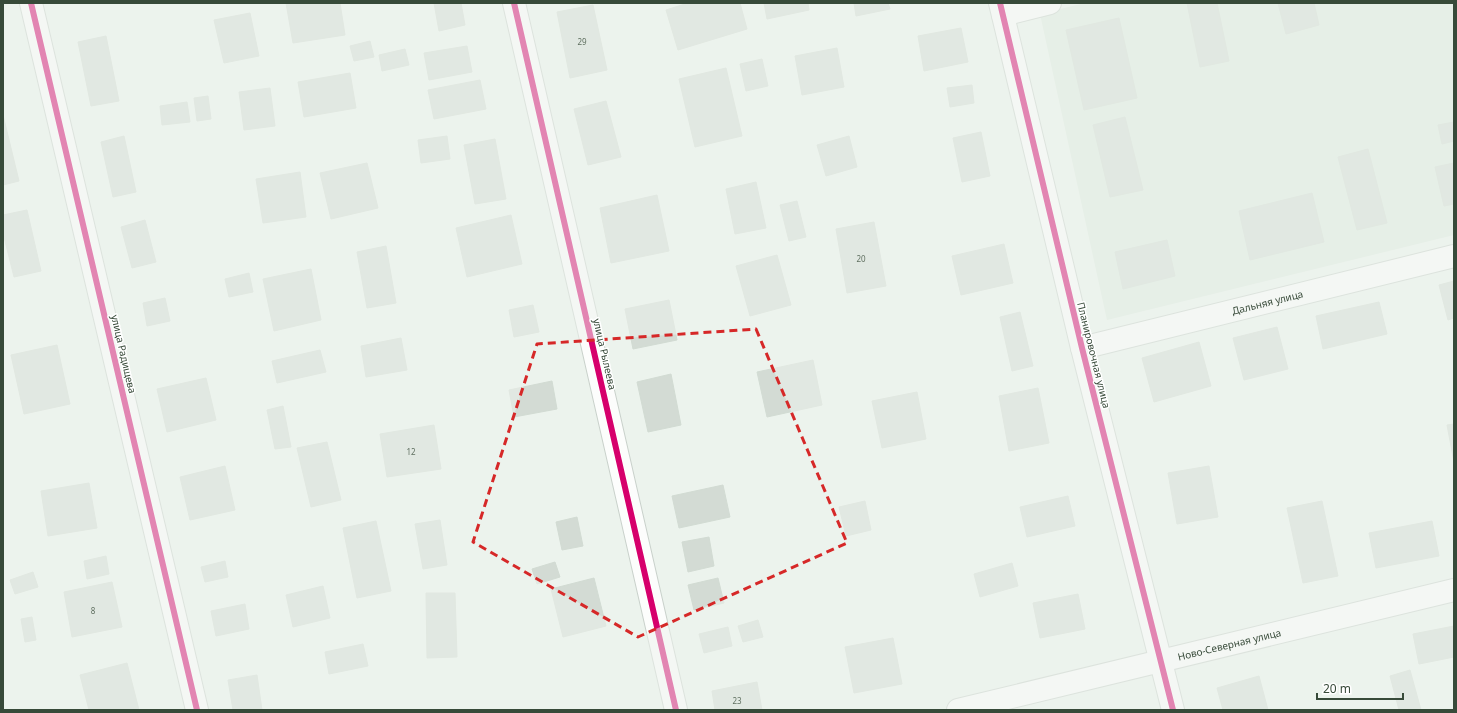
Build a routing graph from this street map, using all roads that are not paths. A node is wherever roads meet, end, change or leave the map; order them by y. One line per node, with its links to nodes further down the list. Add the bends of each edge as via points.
1 (31, 3): 9 (street, улица Радищева)
2 (514, 3): 10 (street, улица Рылеева)
3 (1050, 3): 4 (street)
4 (1002, 9): 6 (street, Планировочная улица)
5 (1454, 256): 6 (street, Дальняя улица)
6 (1082, 348): 8 (street, Планировочная улица)
7 (1454, 590): 8 (street, Ново-Северная улица)
8 (1162, 662): 11 (street, Ново-Северная улица); 12 (street, Планировочная улица)
9 (197, 710)
10 (676, 710)
11 (958, 710)
12 (1172, 710)

